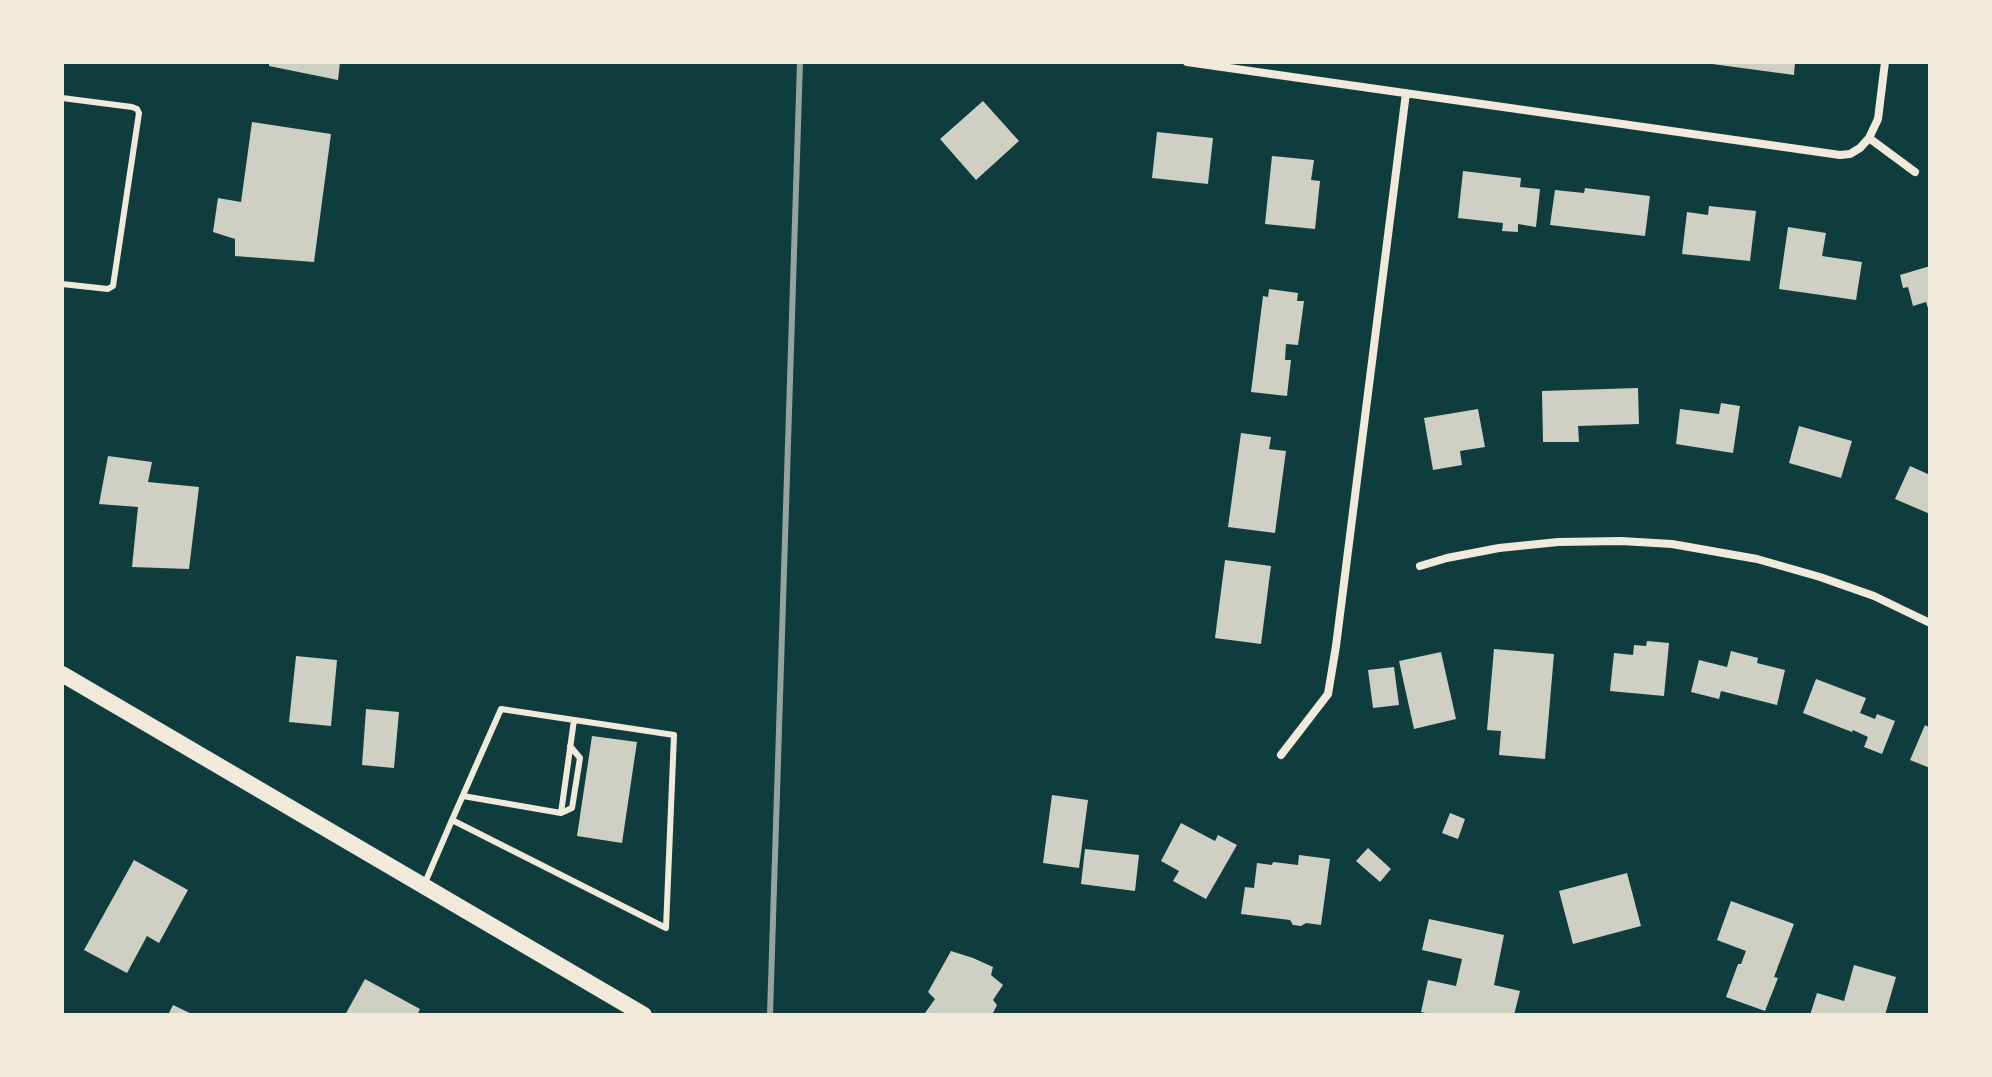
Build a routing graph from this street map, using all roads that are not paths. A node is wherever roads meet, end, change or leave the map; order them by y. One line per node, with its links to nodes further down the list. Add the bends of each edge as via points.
1 (1187, 62): 3 (street)
2 (1885, 62): 5 (street, via 1878,119)
3 (1406, 93): 5 (street, via 1840,155 1850,154); 13 (street, via 1328,694)
4 (62, 98): 7 (lane, via 132,107 139,113 113,286)
5 (1869, 138): 6 (street)
6 (1915, 172)
7 (62, 284)
8 (1420, 566): 9 (street, via 1499,548 1558,542 1672,544 1820,577)
9 (1930, 623)
10 (62, 674): 17 (main road)
11 (574, 720): 12 (lane); 14 (lane, via 501,709); 16 (lane, via 674,735 666,928)
12 (570, 746): 15 (lane); 15 (lane, via 580,758 572,808)
13 (1281, 755)
14 (463, 796): 15 (lane); 16 (lane)
15 (561, 813)
16 (452, 820): 17 (lane)
17 (423, 886): 18 (main road)
18 (644, 1015)

